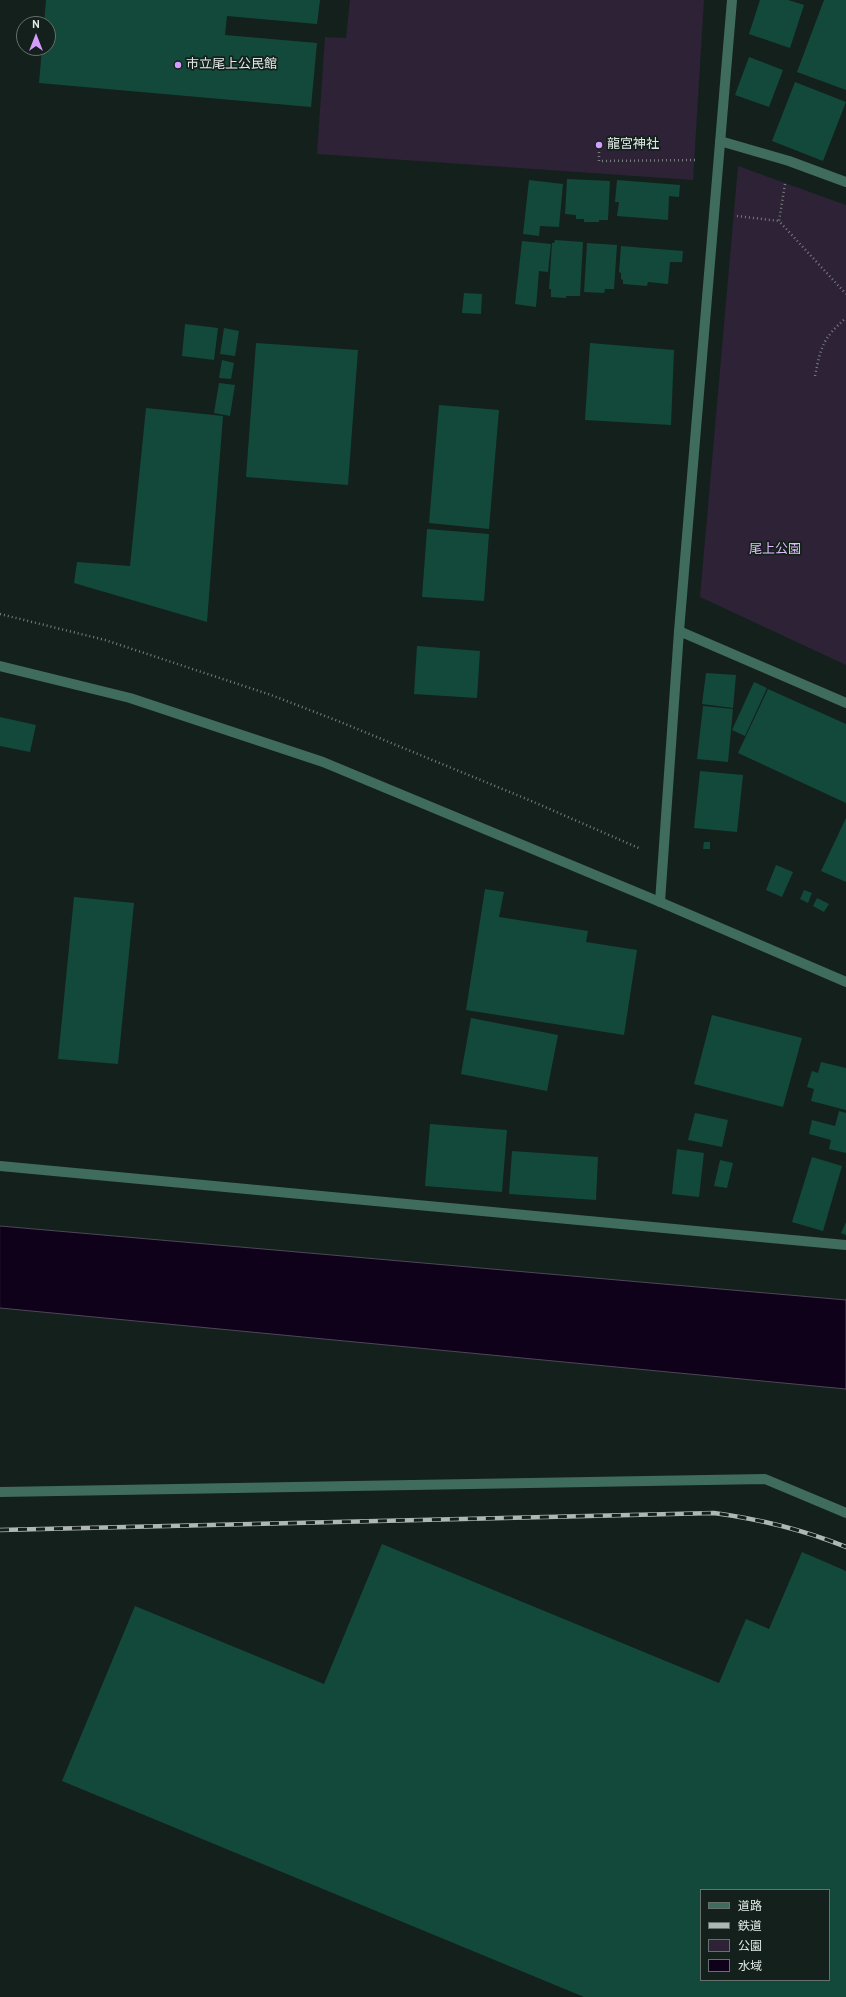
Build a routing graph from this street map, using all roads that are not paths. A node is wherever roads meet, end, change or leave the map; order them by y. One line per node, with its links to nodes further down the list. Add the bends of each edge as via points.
1 (732, 0): 2 (street)
2 (720, 141): 3 (street, via 789,161); 4 (street)
3 (846, 182)
4 (679, 631): 6 (street); 7 (street)
5 (0, 666): 7 (street, via 130,698 323,762)
6 (846, 703)
7 (660, 902): 8 (street)
8 (846, 982)
9 (0, 1166): 10 (street)
10 (846, 1245)
11 (0, 1492): 12 (street, via 765,1479)
12 (846, 1513)

